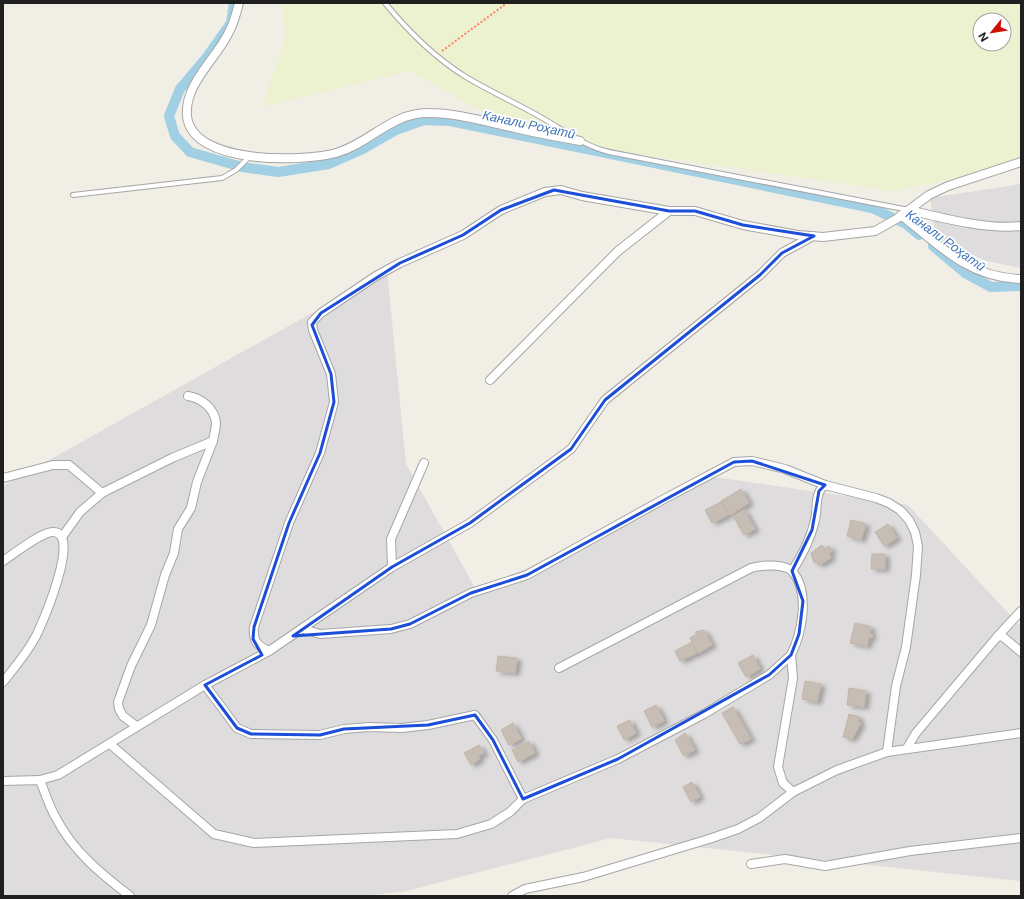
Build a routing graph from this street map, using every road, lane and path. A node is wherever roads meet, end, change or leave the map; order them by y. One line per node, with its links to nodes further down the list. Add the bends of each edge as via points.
1 (239, 3): 6 (street, via 228,35 193,88 188,100 187,117 197,134 209,144)
2 (385, 3): 4 (lane)
3 (507, 3): 4 (path)
4 (437, 56): 5 (lane, via 465,76 544,118)
5 (580, 141): 6 (street, via 485,121 428,113 400,118 350,147 331,154 302,158); 9 (lane, via 609,152)
6 (249, 156): 8 (lane, via 236,170 222,178)
7 (1021, 162): 9 (street, via 948,186 929,195)
8 (73, 195)
9 (910, 210): 11 (street); 12 (street, via 955,220)
10 (669, 211): 13 (street, via 695,211 743,225); 15 (street, via 618,251); 29 (street, via 561,190 545,192 501,210 464,236 400,263 315,318 312,326 331,374 334,402 320,453 288,523 254,627 257,646)
11 (897, 218): 13 (street, via 875,231); 14 (street, via 969,267 990,275)
12 (1021, 226)
13 (814, 236): 24 (street, via 782,253 760,275 605,400 571,449 470,522)
14 (1021, 279)
15 (490, 380)
16 (188, 396): 17 (street, via 196,397 209,407 216,422)
17 (213, 441): 21 (street); 35 (street, via 197,482 191,508 178,529 174,553 151,625 131,666 118,702 123,716)
18 (424, 463): 24 (street, via 391,539)
19 (3, 478): 21 (street, via 53,465 69,465)
20 (825, 485): 25 (street, via 819,491 812,530); 27 (street, via 785,469 752,461 734,462 527,574 471,593 410,624 391,629 320,634); 39 (street, via 889,503 909,520 915,532 918,546 916,575)
21 (102, 493): 22 (street, via 80,512)
22 (62, 536): 23 (street, via 58,533 46,534); 33 (street, via 64,554 56,584 37,634)
23 (3, 561)
24 (392, 567): 27 (street)
25 (792, 571): 31 (street, via 803,601 799,634); 32 (street, via 785,567 763,565 751,568)
26 (1021, 610): 28 (street)
27 (303, 629): 29 (street)
28 (997, 637): 30 (street, via 1002,636); 38 (street, via 916,732)
29 (269, 651): 34 (street)
30 (1021, 652)
31 (791, 655): 42 (street, via 793,678 778,767 783,783); 43 (street, via 770,675 697,717 618,759)
32 (559, 668)
33 (3, 682)
34 (205, 685): 35 (street); 43 (street, via 237,728 251,734 320,735 344,729 402,728 475,714 493,740)
35 (136, 726): 37 (street)
36 (1021, 733): 38 (street)
37 (110, 744): 40 (street, via 58,775); 43 (street, via 214,834 254,843 457,834 491,824 510,812)
38 (907, 748): 39 (street)
39 (887, 752): 42 (street, via 837,770)
40 (40, 780): 41 (street); 46 (street, via 56,818 75,846 99,872)
41 (3, 781)
42 (793, 792): 47 (street, via 759,818 709,840 583,877 525,889)
43 (523, 799)
44 (1021, 838): 45 (street, via 910,850 825,866 785,860)
45 (751, 864)
46 (130, 896)
47 (512, 896)

